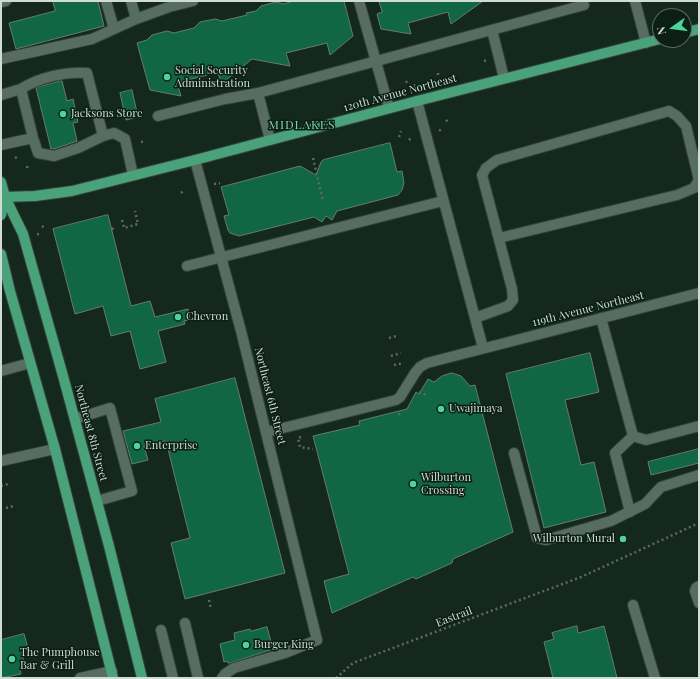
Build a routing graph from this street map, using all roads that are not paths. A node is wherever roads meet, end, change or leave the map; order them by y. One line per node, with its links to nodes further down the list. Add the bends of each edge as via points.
1 (6, 1): 7 (street)
2 (106, 1): 10 (street)
3 (131, 1): 9 (street)
4 (193, 1): 9 (street)
5 (359, 1): 15 (street)
6 (635, 1): 13 (street)
7 (1, 2)
8 (584, 5): 11 (street)
9 (132, 21): 10 (street)
10 (114, 29): 14 (street, via 92,39)
11 (492, 30): 15 (street); 16 (street)
12 (652, 41): 13 (main road, 120th Avenue Northeast)
13 (646, 43): 16 (main road, 120th Avenue Northeast)
14 (1, 59)
15 (375, 60): 18 (street); 21 (street)
16 (504, 78): 20 (main road, 120th Avenue Northeast)
17 (21, 89): 19 (street); 23 (street, via 32,82 74,72 87,73); 24 (street)
18 (258, 92): 22 (street); 25 (street)
19 (1, 95)
20 (417, 101): 21 (main road, 120th Avenue Northeast); 31 (street)
21 (389, 108): 25 (main road, 120th Avenue Northeast)
22 (158, 116)
23 (103, 136): 24 (street, via 54,156 38,153); 28 (street, via 114,133 125,139)
24 (33, 138): 26 (street)
25 (270, 140): 27 (main road, 120th Avenue Northeast)
26 (1, 145)
27 (195, 160): 28 (main road, 120th Avenue Northeast); 35 (street, Northeast 6th Street)
28 (133, 175): 30 (main road, 120th Avenue Northeast, via 72,191)
29 (1, 182): 30 (main road, Northeast 8th Street)
30 (2, 197): 32 (main road, Northeast 8th Street); 43 (main road, Northeast 8th Street, via 23,234)
31 (443, 200): 35 (street); 38 (street)
32 (1, 215)
33 (499, 238): 33 (street, via 482,175 486,168 497,160 668,111 686,126 699,180 694,188 677,195); 38 (street, via 513,300 508,306)
34 (1, 254): 41 (main road)
35 (221, 258): 36 (street); 45 (street, Northeast 6th Street)
36 (187, 266)
37 (699, 293): 39 (street, 119th Avenue Northeast)
38 (475, 318): 40 (street)
39 (601, 318): 40 (street, 119th Avenue Northeast); 46 (street)
40 (483, 348): 45 (street, 119th Avenue Northeast, via 420,367 396,400)
41 (30, 363): 42 (street); 47 (main road)
42 (1, 371)
43 (75, 419): 51 (main road, Northeast 8th Street); 51 (street, via 110,408 132,491)
44 (699, 426): 46 (street, via 646,440)
45 (267, 432): 63 (street, Northeast 6th Street, via 317,640 285,653 234,668)
46 (633, 436): 52 (street, via 615,453)
47 (55, 449): 49 (street); 58 (main road)
48 (514, 453): 52 (street, via 537,538 546,540 611,521)
49 (1, 461)
50 (699, 475): 52 (street, via 661,488 645,504)
51 (97, 501): 60 (main road, Northeast 8th Street)
52 (630, 512)
53 (699, 586): 54 (street, via 695,591)
54 (699, 603)
55 (633, 606): 64 (street)
56 (185, 623): 62 (street)
57 (161, 630): 61 (street)
58 (112, 674): 59 (street)
59 (80, 678)
60 (142, 678)
61 (173, 678)
62 (198, 678)
63 (222, 678)
64 (655, 678)

